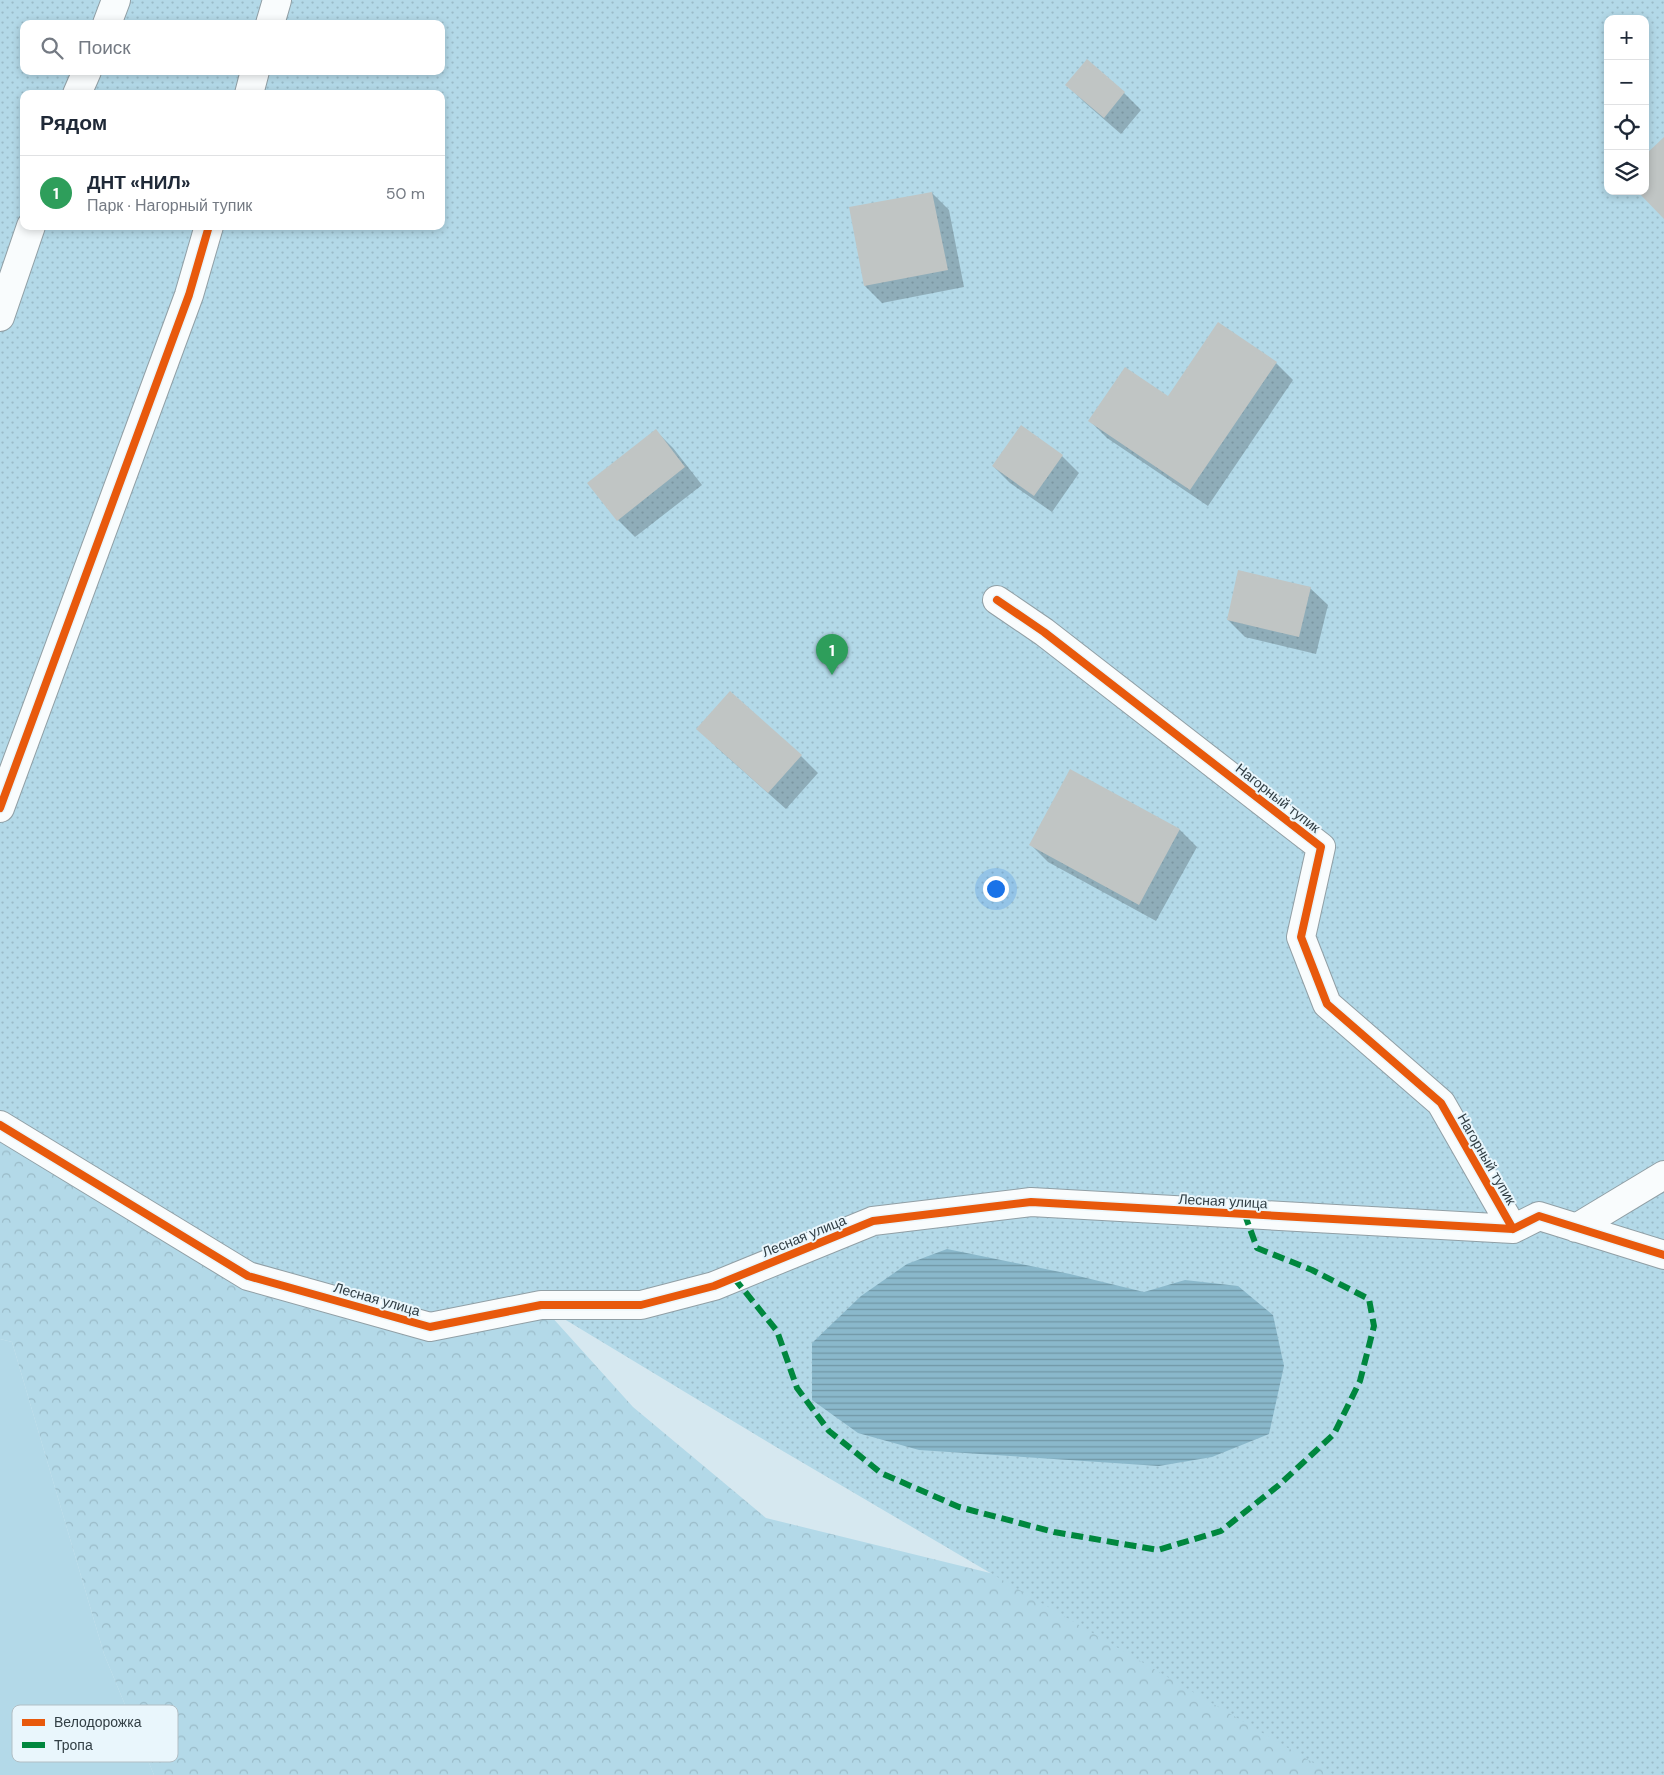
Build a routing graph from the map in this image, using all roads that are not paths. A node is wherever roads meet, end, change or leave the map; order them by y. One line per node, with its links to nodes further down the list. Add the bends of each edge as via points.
1 (116, 0): 3 (street)
2 (277, 0): 4 (street)
3 (108, 20)
4 (271, 20)
5 (85, 75): 7 (street)
6 (254, 75): 8 (street)
7 (80, 90)
8 (250, 90)
9 (29, 230): 11 (street)
10 (208, 230): 13 (street, via 185,304)
11 (0, 316)
12 (997, 600): 17 (street, Нагорный тупик, via 1044,632 1321,847 1300,937 1327,1004 1441,1103)
13 (0, 808)
14 (0, 1125): 17 (street, Лесная улица, via 248,1276 430,1328 541,1305 641,1305 714,1286 873,1222 1031,1202)
15 (1664, 1175): 16 (street)
16 (1576, 1228): 17 (street, via 1538,1216); 18 (street)
17 (1513, 1230)
18 (1664, 1255)

